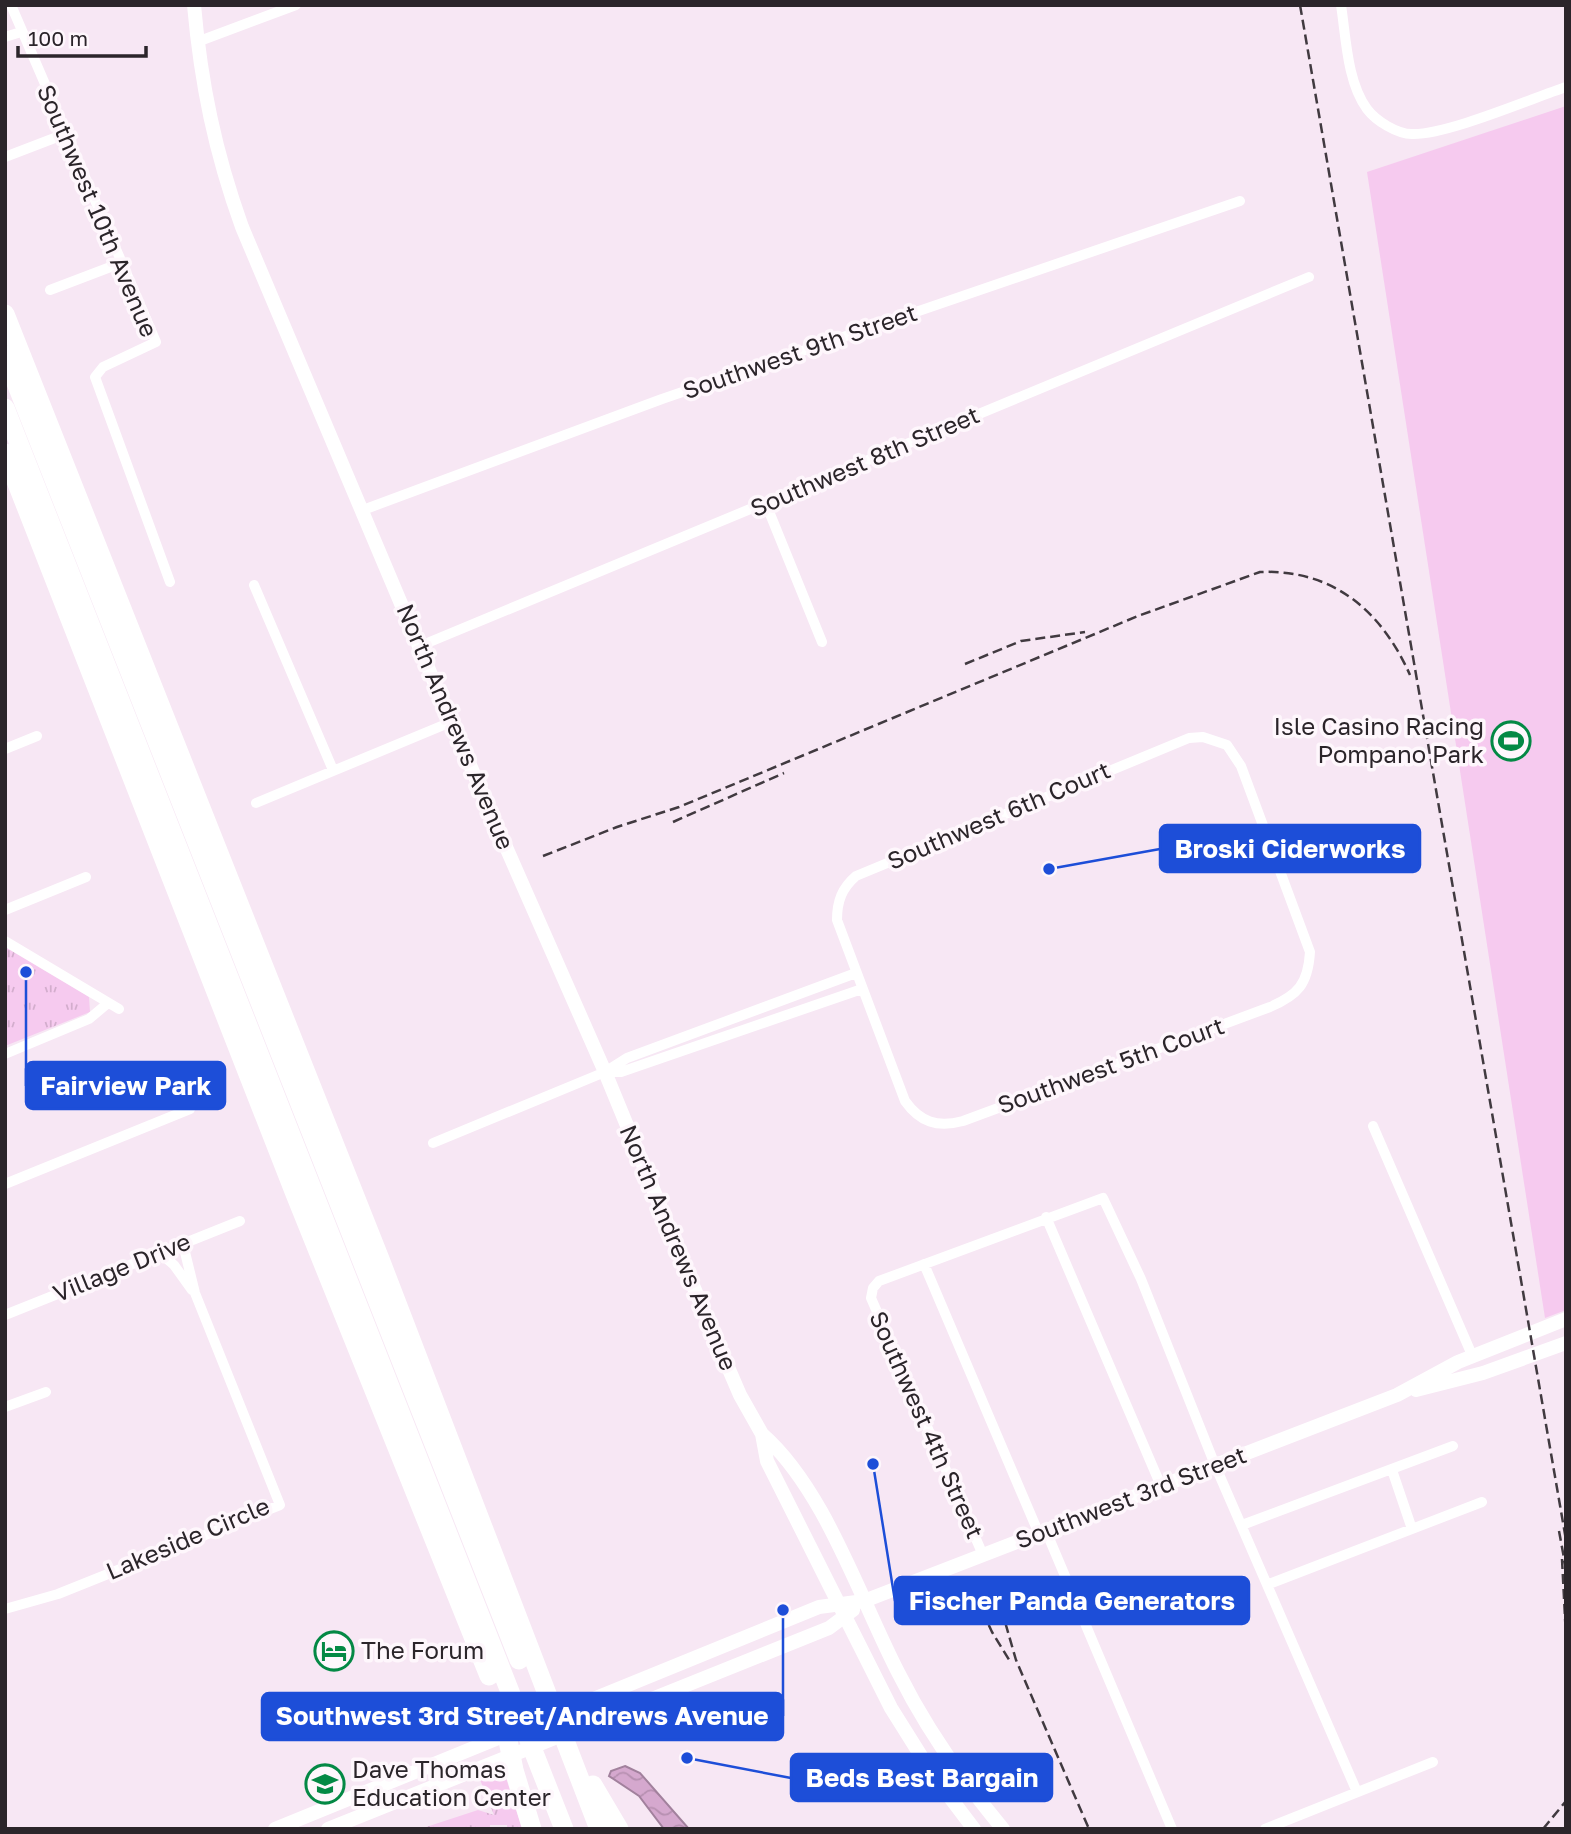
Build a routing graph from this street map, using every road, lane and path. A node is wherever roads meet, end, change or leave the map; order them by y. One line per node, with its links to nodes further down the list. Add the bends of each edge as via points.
1 (11, 5): 5 (street, Southwest 10th Avenue)
2 (194, 5): 7 (main road, North Andrews Avenue)
3 (296, 5): 7 (street)
4 (1341, 5): 8 (street, via 1354,80 1367,108 1388,127 1412,134 1442,129)
5 (21, 32): 6 (street); 9 (street, Southwest 10th Avenue)
6 (5, 37)
7 (197, 42): 20 (main road, North Andrews Avenue, via 204,98 222,171)
8 (1566, 87)
9 (65, 134): 10 (street); 12 (street, Southwest 10th Avenue)
10 (5, 157)
11 (1240, 201): 20 (street, Southwest 9th Street, via 662,399)
12 (121, 263): 14 (street); 21 (street, Southwest 10th Avenue, via 156,342 103,367 95,377 96,384)
13 (1309, 276): 19 (street, Southwest 8th Street)
14 (50, 290)
15 (5, 314): 38 (highway)
16 (5, 355): 44 (highway)
17 (5, 408): 32 (highway)
18 (5, 453): 29 (highway)
19 (766, 504): 23 (street); 24 (street, Southwest 8th Street)
20 (363, 510): 24 (main road, North Andrews Avenue)
21 (170, 582)
22 (254, 585): 28 (street)
23 (822, 642)
24 (421, 646): 25 (main road, North Andrews Avenue)
25 (451, 722): 28 (street); 40 (main road, North Andrews Avenue)
26 (37, 736): 27 (street)
27 (5, 749)
28 (333, 770): 30 (street)
29 (132, 780): 32 (highway); 74 (highway)
30 (256, 803)
31 (86, 877): 33 (street)
32 (191, 881): 81 (highway)
33 (5, 910)
34 (5, 941): 39 (street, via 114,1006)
35 (1309, 971): 36 (street, Southwest 6th Court, via 1310,952 1241,766 1227,745 1203,737 1189,738 856,876 841,894 837,920); 37 (street, Southwest 5th Court, via 1305,984 1292,997 950,1125 926,1121 905,1101)
36 (856, 973): 37 (street); 40 (street, via 627,1058)
37 (862, 989): 40 (street, via 621,1072)
38 (293, 1040): 44 (highway); 73 (highway)
39 (5, 1054)
40 (606, 1072): 43 (street); 59 (main road, North Andrews Avenue, via 717,1342)
41 (190, 1109): 45 (street)
42 (1373, 1126): 55 (street)
43 (433, 1143)
44 (325, 1170): 82 (highway)
45 (5, 1184)
46 (1046, 1217): 50 (street, Southwest 4th Street); 61 (street, Southwest 4th Street, via 1103,1198 1108,1204); 63 (street)
47 (240, 1221): 48 (street, Village Drive)
48 (183, 1244): 49 (street, Village Drive); 51 (street, Lakeside Circle)
49 (160, 1253): 51 (street, Lakeside Circle); 52 (street, Village Drive)
50 (924, 1264): 67 (street); 68 (street, Southwest 4th Street, via 879,1282 871,1298)
51 (195, 1293): 71 (street, Lakeside Circle, via 280,1505 32,1604)
52 (5, 1315)
53 (1566, 1319): 55 (main road)
54 (1566, 1343): 57 (main road, via 1475,1376)
55 (1472, 1355): 57 (main road)
56 (46, 1392): 58 (street)
57 (1397, 1395): 61 (main road, Southwest 3rd Street)
58 (5, 1407)
59 (762, 1434): 70 (main road, North Andrews Avenue, via 782,1452 807,1491); 72 (main road, North Andrews Avenue, via 767,1461)
60 (1453, 1446): 62 (street)
61 (1215, 1465): 63 (main road, Southwest 3rd Street); 65 (street)
62 (1392, 1469): 65 (street); 66 (street)
63 (1161, 1486): 67 (main road, Southwest 3rd Street)
64 (1482, 1502): 66 (street)
65 (1242, 1525): 69 (street)
66 (1412, 1529): 69 (street)
67 (1042, 1532): 68 (main road, Southwest 3rd Street); 87 (street)
68 (983, 1555): 70 (main road, Southwest 3rd Street)
69 (1269, 1584): 76 (street)
70 (864, 1601): 72 (main road, Southwest 3rd Street); 86 (main road, North Andrews Avenue, via 931,1730)
71 (5, 1609)
72 (843, 1610): 77 (main road, Southwest 3rd Street, via 818,1607); 78 (main road, Southwest 3rd Street, via 829,1628); 85 (main road, North Andrews Avenue, via 907,1735)
73 (540, 1681): 83 (highway); 84 (highway)
74 (501, 1706): 79 (highway); 80 (highway)
75 (1433, 1762): 76 (street)
76 (1357, 1792): 88 (street)
77 (275, 1829)
78 (328, 1829)
79 (532, 1829)
80 (550, 1829)
81 (564, 1829)
82 (585, 1829)
83 (599, 1829)
84 (619, 1829)
85 (974, 1829)
86 (1003, 1829)
87 (1172, 1829)
88 (1265, 1829)

